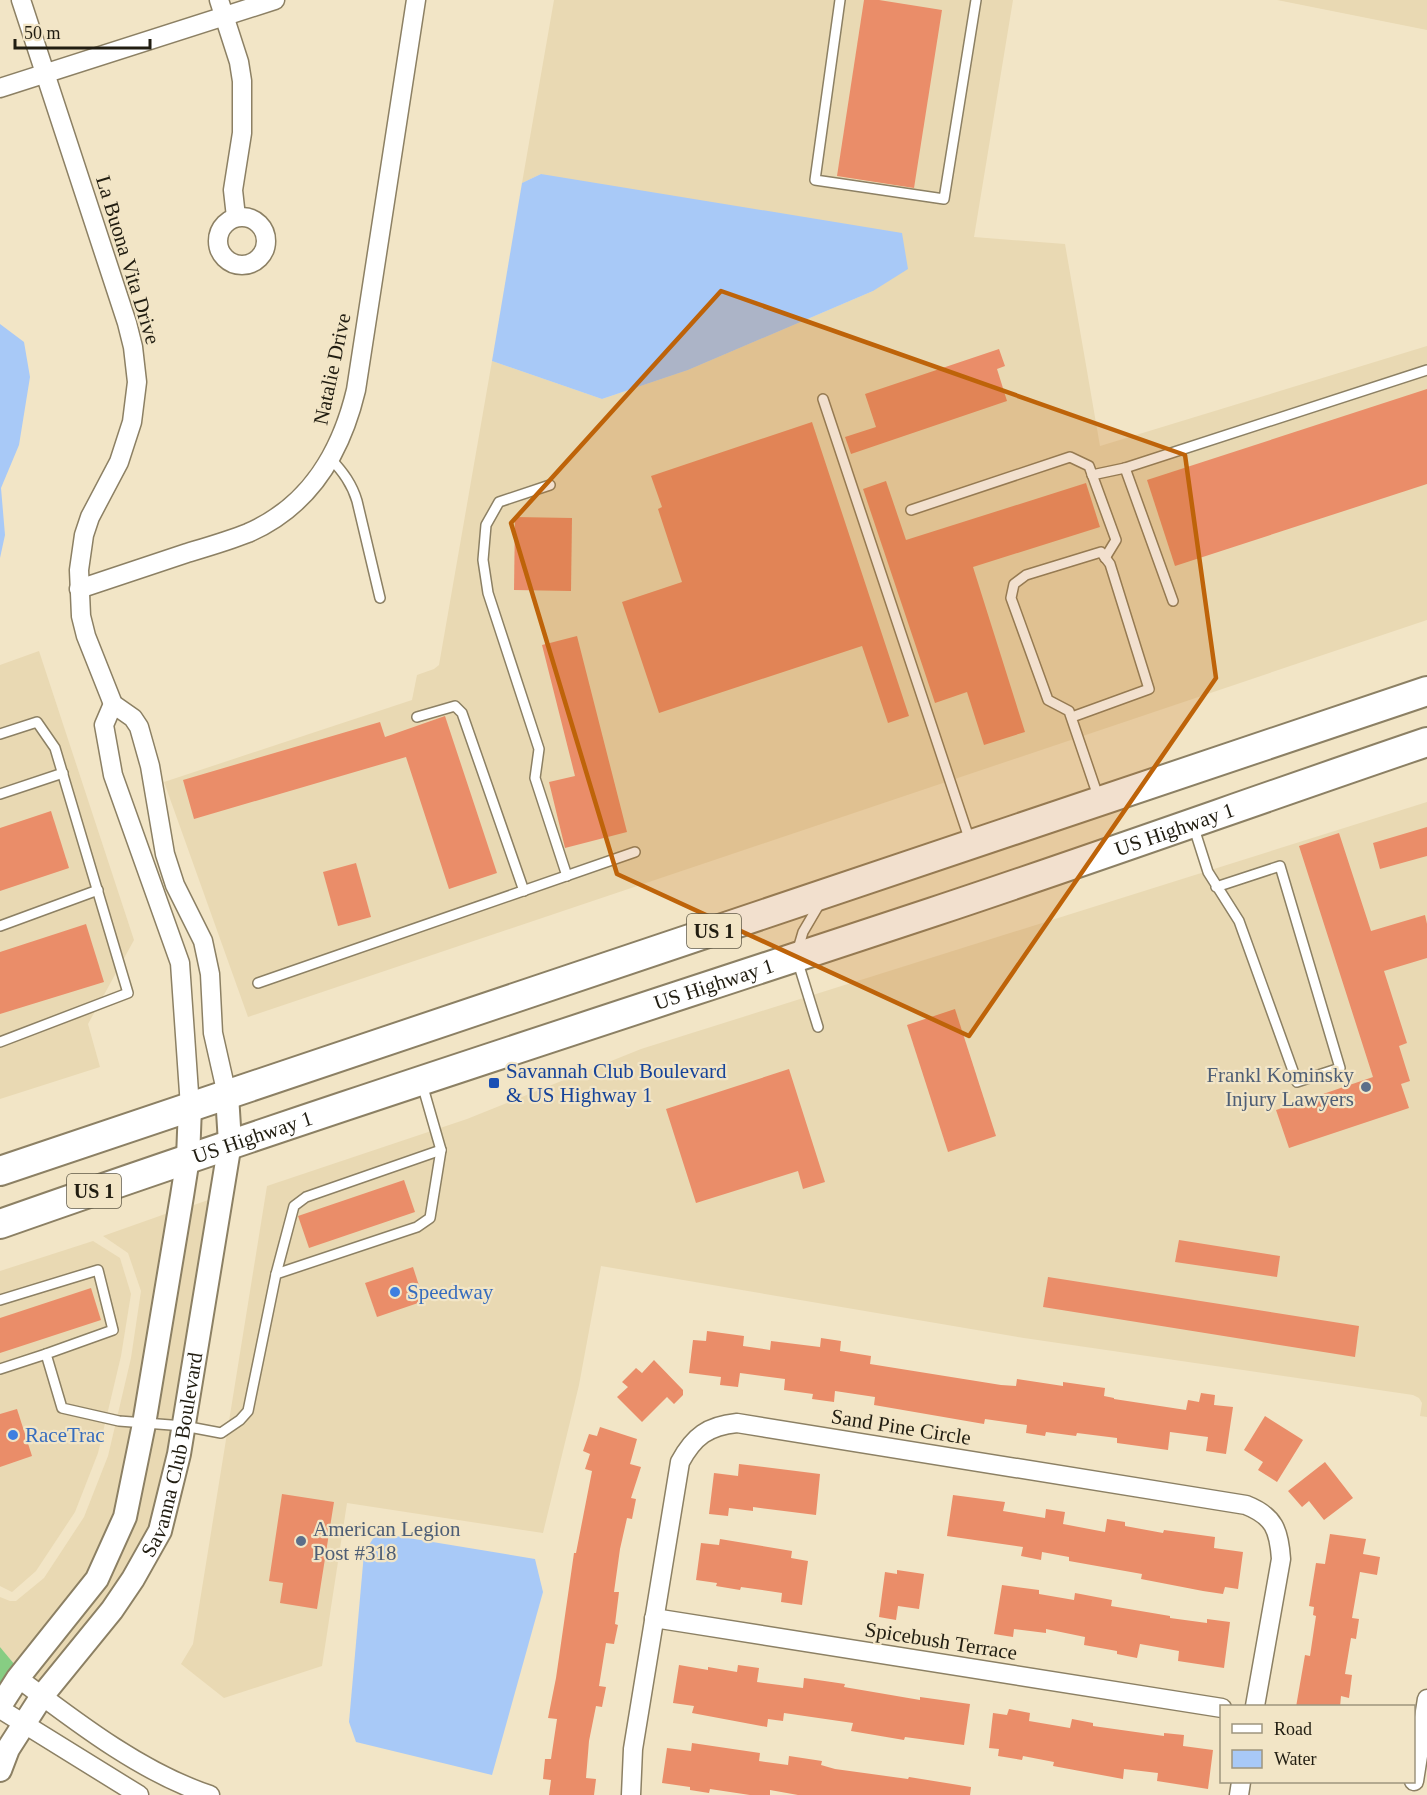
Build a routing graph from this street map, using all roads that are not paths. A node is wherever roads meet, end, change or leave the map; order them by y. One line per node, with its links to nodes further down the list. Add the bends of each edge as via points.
1 (21, 0): 7 (street, La Buona Vita Drive)
2 (275, 0): 6 (street)
3 (416, 0): 12 (street, Natalie Drive, via 356,390 345,430)
4 (840, 0): 5 (lane, via 815,180 944,199)
5 (976, 0)
6 (222, 8): 7 (street); 9 (street, via 239,62 243,100 233,190)
7 (45, 73): 8 (street); 18 (street, La Buona Vita Drive, via 127,323 136,382 127,442 84,535)
8 (0, 88)
9 (236, 217)
10 (1427, 370): 13 (lane)
11 (823, 399): 31 (lane)
12 (331, 459): 18 (street, Natalie Drive, via 309,488 266,524 230,540); 19 (lane, via 353,489)
13 (1125, 468): 14 (lane); 20 (lane)
14 (1092, 475): 16 (lane, via 1089,466 1070,457); 17 (lane, via 1116,540)
15 (550, 485): 35 (lane, via 499,502 486,525 483,560 488,593 539,749 535,778)
16 (911, 510)
17 (1106, 558): 24 (lane, via 1149,689); 24 (lane, via 1101,552 1026,575 1014,584 1011,598 1048,700 1070,711)
18 (79, 589): 22 (street, La Buona Vita Drive, via 86,636)
19 (380, 598)
20 (1173, 601)
21 (1427, 691): 29 (main road, US 1)
22 (113, 704): 33 (street, La Buona Vita Drive, via 139,727); 34 (street, via 104,725 113,775)
23 (417, 717): 38 (lane, via 455,705 462,713)
24 (1072, 717): 29 (lane)
25 (0, 734): 27 (lane, via 37,722 55,748)
26 (1427, 742): 30 (main road, US Highway 1 / US 1)
27 (63, 773): 28 (lane); 37 (lane)
28 (0, 794)
29 (1100, 801): 31 (main road, US 1)
30 (1192, 823): 36 (lane); 41 (main road, US Highway 1 / US 1)
31 (971, 844): 39 (main road, US 1)
32 (635, 852): 35 (lane)
33 (168, 863): 34 (street); 46 (street, La Buona Vita Drive, via 203,941 210,974 213,1033)
34 (146, 870): 47 (street, via 180,963)
35 (567, 876): 38 (lane)
36 (1216, 887): 36 (lane, via 1239,921 1297,1082 1340,1068 1280,866)
37 (98, 890): 40 (lane); 44 (lane, via 128,993)
38 (524, 891): 42 (lane)
39 (826, 893): 41 (lane, via 811,915); 46 (main road, US 1)
40 (0, 926)
41 (796, 956): 43 (lane); 45 (main road, US Highway 1 / US 1)
42 (258, 983)
43 (818, 1027)
44 (0, 1042)
45 (421, 1082): 48 (main road, US Highway 1 / US 1); 49 (lane)
46 (227, 1095): 47 (main road, US 1); 48 (street, Savanna Club Boulevard)
47 (190, 1107): 50 (street, Savanna Club Boulevard); 51 (main road, US 1)
48 (230, 1143): 50 (main road, US Highway 1 / US 1); 58 (street, Savanna Club Boulevard)
49 (441, 1150): 53 (lane, via 306,1197 294,1206); 53 (lane, via 430,1218 417,1227)
50 (188, 1158): 52 (main road, US Highway 1 / US 1); 57 (street, Savanna Club Boulevard)
51 (0, 1171)
52 (0, 1224)
53 (276, 1275): 58 (lane, via 248,1411 221,1433)
54 (0, 1300): 55 (lane, via 98,1270 113,1330)
55 (46, 1354): 56 (lane); 57 (lane, via 62,1408)
56 (0, 1369)
57 (144, 1424): 58 (lane); 60 (street, Savanna Club Boulevard, via 125,1517 97,1579)
58 (184, 1426): 61 (street, Savanna Club Boulevard, via 160,1531 112,1610)
59 (654, 1618): 63 (street, Sand Pine Circle, via 681,1462 702,1433 737,1423 1246,1505 1263,1512 1275,1526 1281,1560); 65 (street, Spicebush Terrace); 71 (street, Sand Pine Circle, via 633,1749)
60 (18, 1678): 61 (street); 64 (street, Savanna Club Boulevard)
61 (42, 1696): 66 (street, Savanna Club Boulevard); 70 (street, via 145,1767)
62 (1427, 1699): 68 (street)
63 (1255, 1705)
64 (0, 1707): 66 (street)
65 (1220, 1708)
66 (24, 1724): 67 (street, Savanna Club Boulevard); 69 (street)
67 (0, 1770)
68 (1417, 1778): 72 (street)
69 (138, 1795)
70 (210, 1795)
71 (631, 1795)
72 (1411, 1795)

